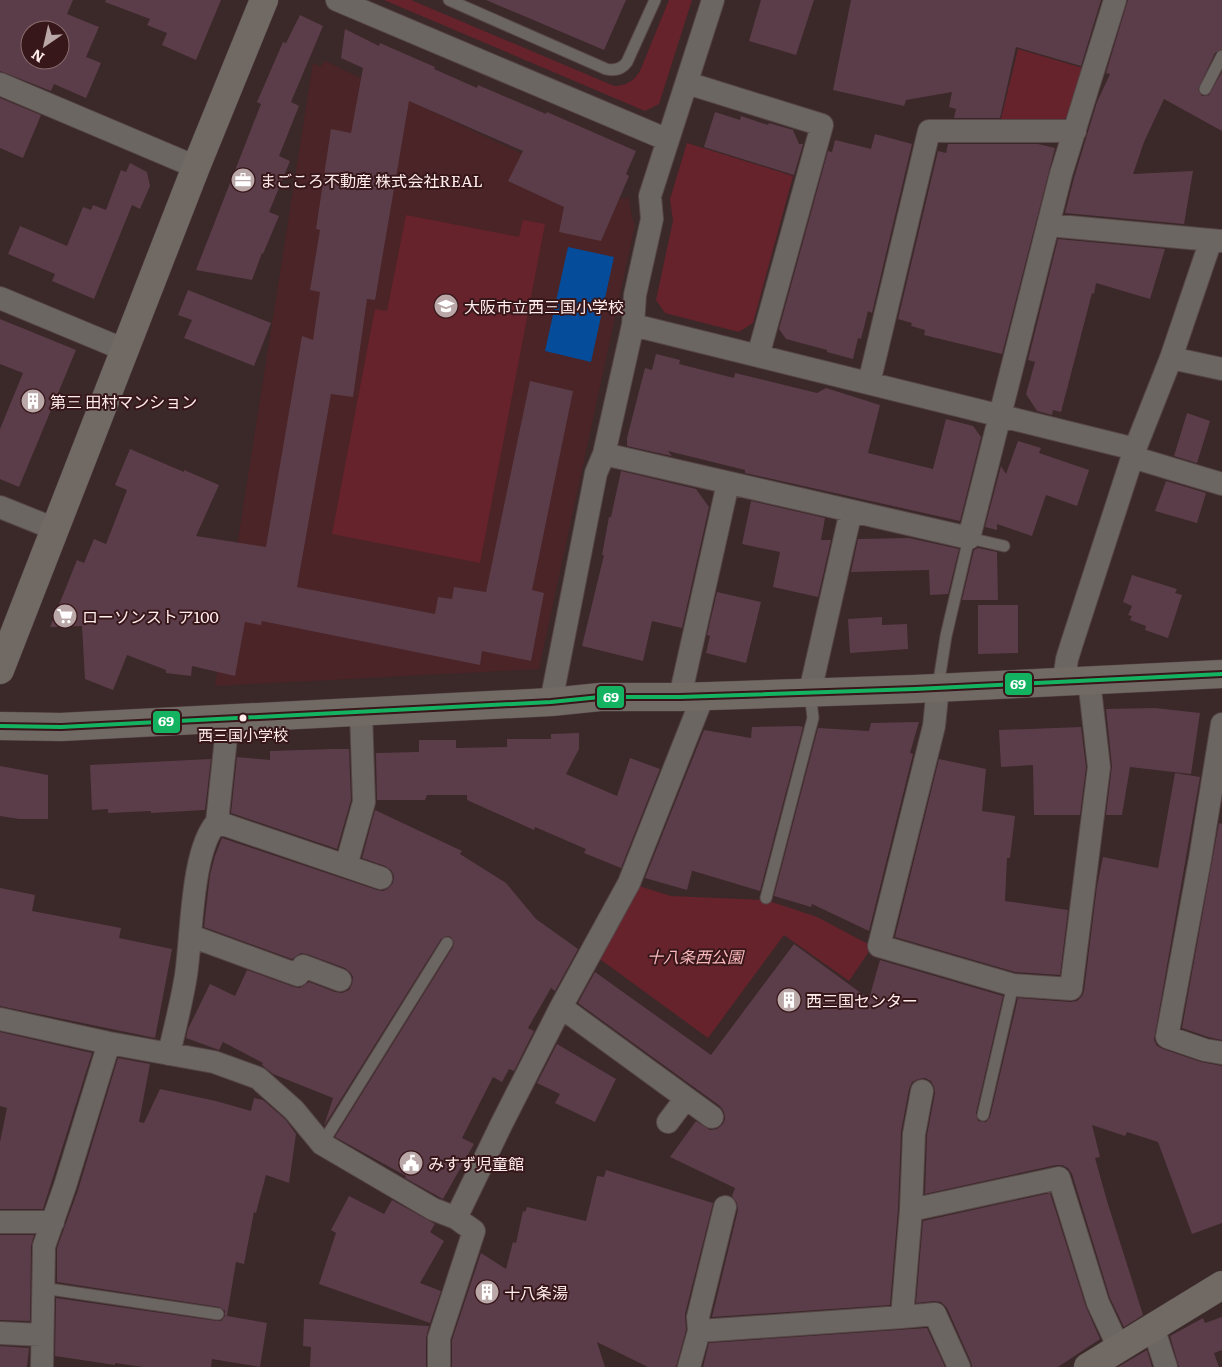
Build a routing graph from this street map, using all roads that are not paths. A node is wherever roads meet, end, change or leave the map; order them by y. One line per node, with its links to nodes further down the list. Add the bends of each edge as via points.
1 (264, 0): 13 (street)
2 (337, 0): 12 (street)
3 (449, 0): 4 (lane, via 614,70 627,62)
4 (655, 0)
5 (713, 0): 8 (street)
6 (1115, 0): 11 (street)
7 (1222, 56): 10 (lane)
8 (686, 83): 12 (street); 19 (street, via 822,125)
9 (0, 84): 13 (street)
10 (1204, 89)
11 (1075, 131): 14 (street); 22 (street, via 929,131)
12 (668, 140): 17 (street, via 650,196 652,219 635,295)
13 (196, 167): 18 (street)
14 (1048, 225): 15 (street); 23 (street)
15 (1216, 240): 20 (street)
16 (0, 298): 18 (street)
17 (633, 325): 19 (street); 25 (street)
18 (125, 350): 30 (street)
19 (758, 356): 22 (street)
20 (1171, 358): 21 (street); 24 (street)
21 (1222, 369)
22 (869, 383): 23 (street)
23 (1000, 416): 24 (street); 31 (street)
24 (1134, 453): 27 (street); 35 (street, via 1067,658)
25 (604, 454): 26 (street); 39 (street, via 596,473)
26 (728, 483): 29 (street); 38 (street)
27 (1222, 484)
28 (0, 507): 30 (street)
29 (851, 511): 31 (street); 37 (street)
30 (55, 530): 33 (street)
31 (969, 538): 32 (lane); 36 (lane, via 946,636)
32 (1004, 546)
33 (0, 670)
34 (1222, 674): 35 (street)
35 (1077, 680): 36 (street); 51 (street, via 1099,766 1071,989)
36 (938, 687): 37 (street); 51 (street, via 934,726 879,946)
37 (810, 692): 38 (street); 47 (lane, via 813,718)
38 (692, 696): 39 (street, via 600,697); 52 (street, via 629,883)
39 (552, 702): 40 (street)
40 (361, 712): 41 (street); 45 (street, via 364,802)
41 (228, 719): 43 (street, via 61,727); 44 (street)
42 (1222, 724): 55 (street, via 1167,1037)
43 (0, 726)
44 (217, 822): 45 (street); 48 (street, via 197,869)
45 (346, 866): 46 (street)
46 (381, 878)
47 (766, 898)
48 (191, 936): 50 (street, via 298,975 303,966); 56 (street)
49 (446, 943): 62 (lane)
50 (340, 980)
51 (1013, 984): 59 (lane)
52 (561, 1007): 58 (street); 65 (street)
53 (0, 1019): 54 (street)
54 (109, 1043): 56 (street); 67 (street)
55 (1222, 1053)
56 (169, 1054): 62 (street, via 214,1062 258,1078 294,1110)
57 (922, 1090): 64 (street, via 914,1134)
58 (686, 1098): 60 (street); 61 (street)
59 (983, 1115)
60 (712, 1117)
61 (668, 1122)
62 (322, 1144): 65 (street, via 433,1209)
63 (725, 1207): 73 (street, via 698,1317)
64 (911, 1210): 71 (street); 76 (street, via 1059,1178 1098,1303)
65 (456, 1218): 78 (street, via 474,1231 439,1338)
66 (0, 1222): 67 (street)
67 (53, 1222): 69 (street, via 44,1246)
68 (1222, 1285): 72 (street)
69 (43, 1288): 70 (lane); 75 (street)
70 (218, 1314)
71 (902, 1317): 73 (street); 80 (street, via 935,1314)
72 (1153, 1327): 76 (street); 82 (street)
73 (699, 1332): 79 (street)
74 (0, 1334): 75 (street)
75 (42, 1335): 77 (street)
76 (1119, 1348): 81 (street)
77 (42, 1367)
78 (439, 1367)
79 (689, 1367)
80 (959, 1367)
81 (1088, 1367)
82 (1166, 1367)

